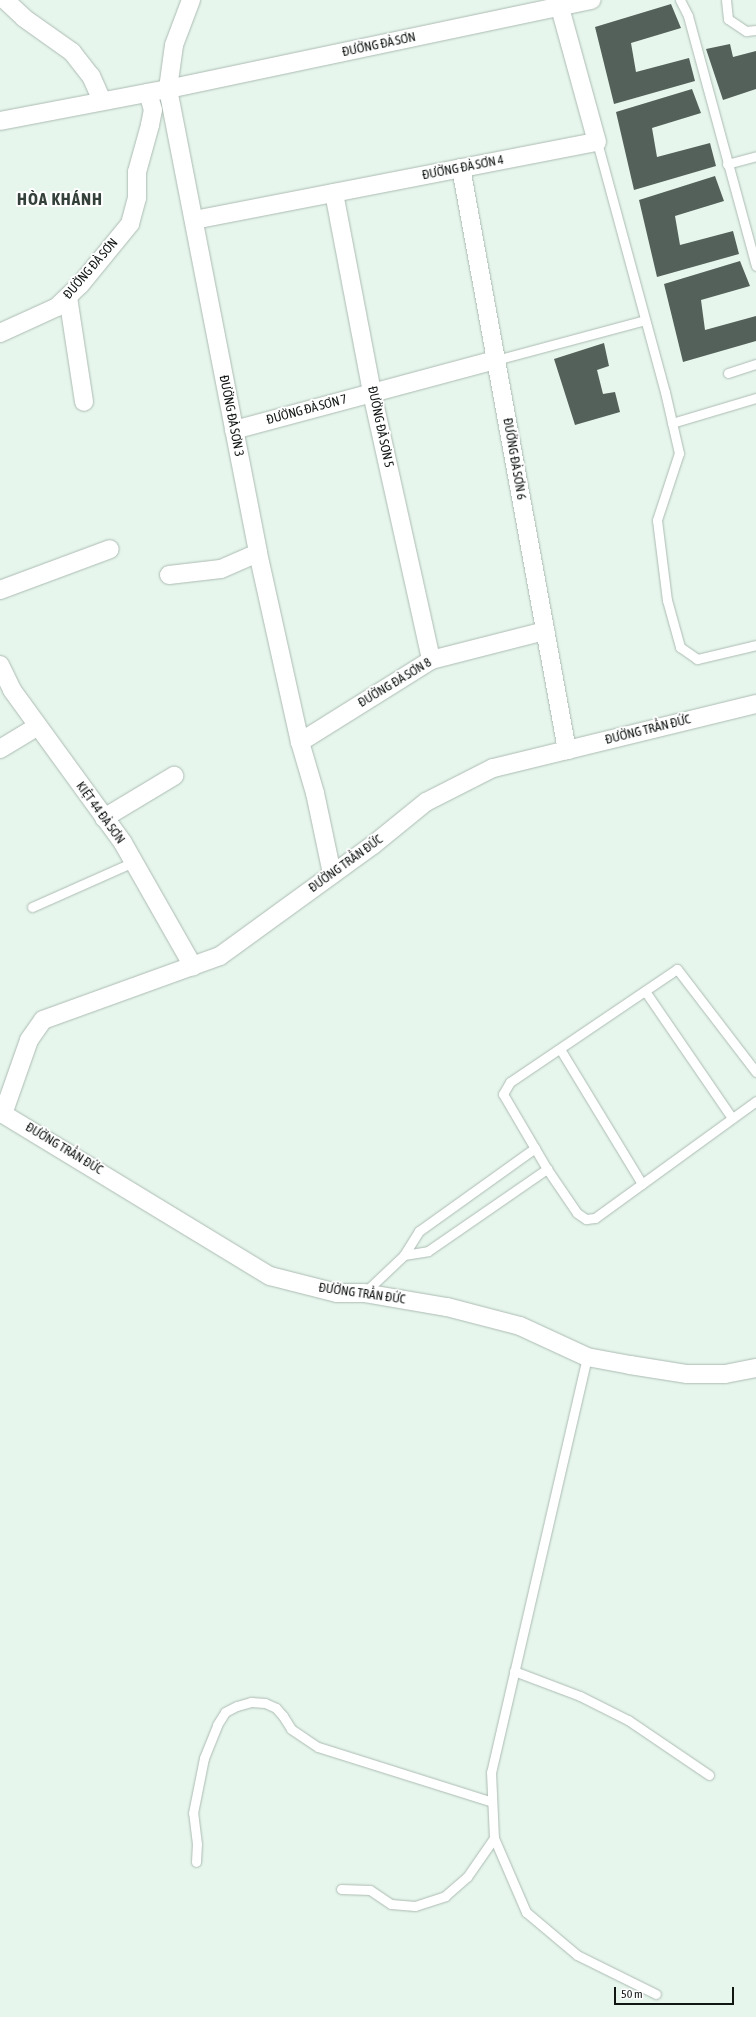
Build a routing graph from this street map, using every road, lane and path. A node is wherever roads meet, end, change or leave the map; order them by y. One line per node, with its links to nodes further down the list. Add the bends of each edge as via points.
1 (5, 0): 10 (street, via 24,18 72,52 91,76)
2 (191, 0): 8 (street, via 174,45)
3 (590, 0): 6 (street, ĐƯỜNG ĐÀ SƠN)
4 (680, 0): 14 (lane, via 688,16)
5 (726, 0): 7 (lane, via 728,19 746,31)
6 (560, 8): 8 (street, ĐƯỜNG ĐÀ SƠN); 12 (street)
7 (756, 30)
8 (168, 89): 9 (street, ĐƯỜNG ĐÀ SƠN); 17 (street, ĐƯỜNG ĐÀ SƠN 3)
9 (148, 93): 10 (street, ĐƯỜNG ĐÀ SƠN); 19 (street, ĐƯỜNG ĐÀ SƠN, via 153,110 137,172 137,198 130,224)
10 (102, 101): 11 (street, ĐƯỜNG ĐÀ SƠN)
11 (0, 120)
12 (596, 142): 15 (street, ĐƯỜNG ĐÀ SƠN 4); 20 (lane)
13 (756, 156): 14 (lane)
14 (727, 164): 18 (lane)
15 (461, 168): 16 (street, ĐƯỜNG ĐÀ SƠN 4); 22 (street, ĐƯỜNG ĐÀ SƠN 6)
16 (334, 193): 17 (street, ĐƯỜNG ĐÀ SƠN 4); 25 (street, ĐƯỜNG ĐÀ SƠN 5)
17 (194, 220): 29 (street, ĐƯỜNG ĐÀ SƠN 3)
18 (756, 266)
19 (68, 297): 21 (street, ĐƯỜNG ĐÀ SƠN, via 56,307); 27 (street)
20 (645, 320): 22 (lane); 28 (lane)
21 (0, 333)
22 (496, 360): 25 (street, ĐƯỜNG ĐÀ SƠN 7); 34 (street, ĐƯỜNG ĐÀ SƠN 6)
23 (756, 364): 24 (lane)
24 (728, 373)
25 (372, 393): 29 (street, ĐƯỜNG ĐÀ SƠN 7); 36 (street, ĐƯỜNG ĐÀ SƠN 5)
26 (756, 398): 28 (lane)
27 (84, 402)
28 (672, 423): 35 (lane, via 678,453 657,520 667,600 680,647 697,659)
29 (234, 430): 31 (street, ĐƯỜNG ĐÀ SƠN 3)
30 (110, 549): 33 (street)
31 (258, 553): 32 (street, via 222,569); 40 (street, ĐƯỜNG ĐÀ SƠN 3)
32 (169, 574)
33 (0, 590)
34 (545, 631): 36 (street, ĐƯỜNG ĐÀ SƠN 8); 42 (street, ĐƯỜNG ĐÀ SƠN 6)
35 (756, 645)
36 (431, 660): 40 (street, ĐƯỜNG ĐÀ SƠN 8)
37 (0, 666): 39 (street, KIỆT 44 ĐÀ SƠN, via 12,690)
38 (756, 704): 42 (street, ĐƯỜNG TRẦN ĐỨC)
39 (38, 726): 41 (street); 44 (street, KIỆT 44 ĐÀ SƠN)
40 (300, 742): 46 (street, ĐƯỜNG ĐÀ SƠN 3)
41 (0, 749)
42 (567, 750): 46 (street, ĐƯỜNG TRẦN ĐỨC, via 493,768 426,802)
43 (174, 776): 44 (street)
44 (104, 818): 45 (street, KIỆT 44 ĐÀ SƠN)
45 (133, 862): 47 (lane); 48 (street, KIỆT 44 ĐÀ SƠN)
46 (332, 874): 48 (street, ĐƯỜNG TRẦN ĐỨC, via 220,956)
47 (32, 907)
48 (193, 966): 53 (street, ĐƯỜNG TRẦN ĐỨC, via 43,1020 29,1040)
49 (645, 991): 50 (lane); 51 (lane, via 677,969); 54 (lane)
50 (560, 1049): 55 (lane, via 510,1082 503,1094); 57 (lane)
51 (756, 1072)
52 (756, 1101): 54 (lane)
53 (1, 1113): 59 (street, ĐƯỜNG TRẦN ĐỨC, via 270,1276 337,1292)
54 (732, 1118): 57 (lane)
55 (535, 1148): 56 (lane); 58 (lane, via 419,1231)
56 (547, 1169): 57 (lane, via 577,1213 586,1219 595,1218); 58 (lane, via 428,1251)
57 (642, 1184)
58 (404, 1255): 59 (lane)
59 (364, 1293): 60 (street, ĐƯỜNG TRẦN ĐỨC, via 447,1307 520,1326)
60 (587, 1356): 61 (street, ĐƯỜNG TRẦN ĐỨC, via 687,1374 725,1374); 62 (lane)
61 (756, 1368)
62 (514, 1671): 63 (lane, via 580,1696 628,1720); 64 (lane, via 491,1772)
63 (709, 1775)
64 (492, 1802): 65 (lane); 66 (lane, via 318,1747 291,1729 276,1708 264,1702 251,1702 225,1712 204,1758 193,1813 197,1844)
65 (494, 1838): 67 (lane, via 468,1877 445,1896 415,1906 391,1904 370,1890); 68 (lane, via 526,1912 577,1956)
66 (196, 1862)
67 (341, 1889)
68 (656, 1994)

